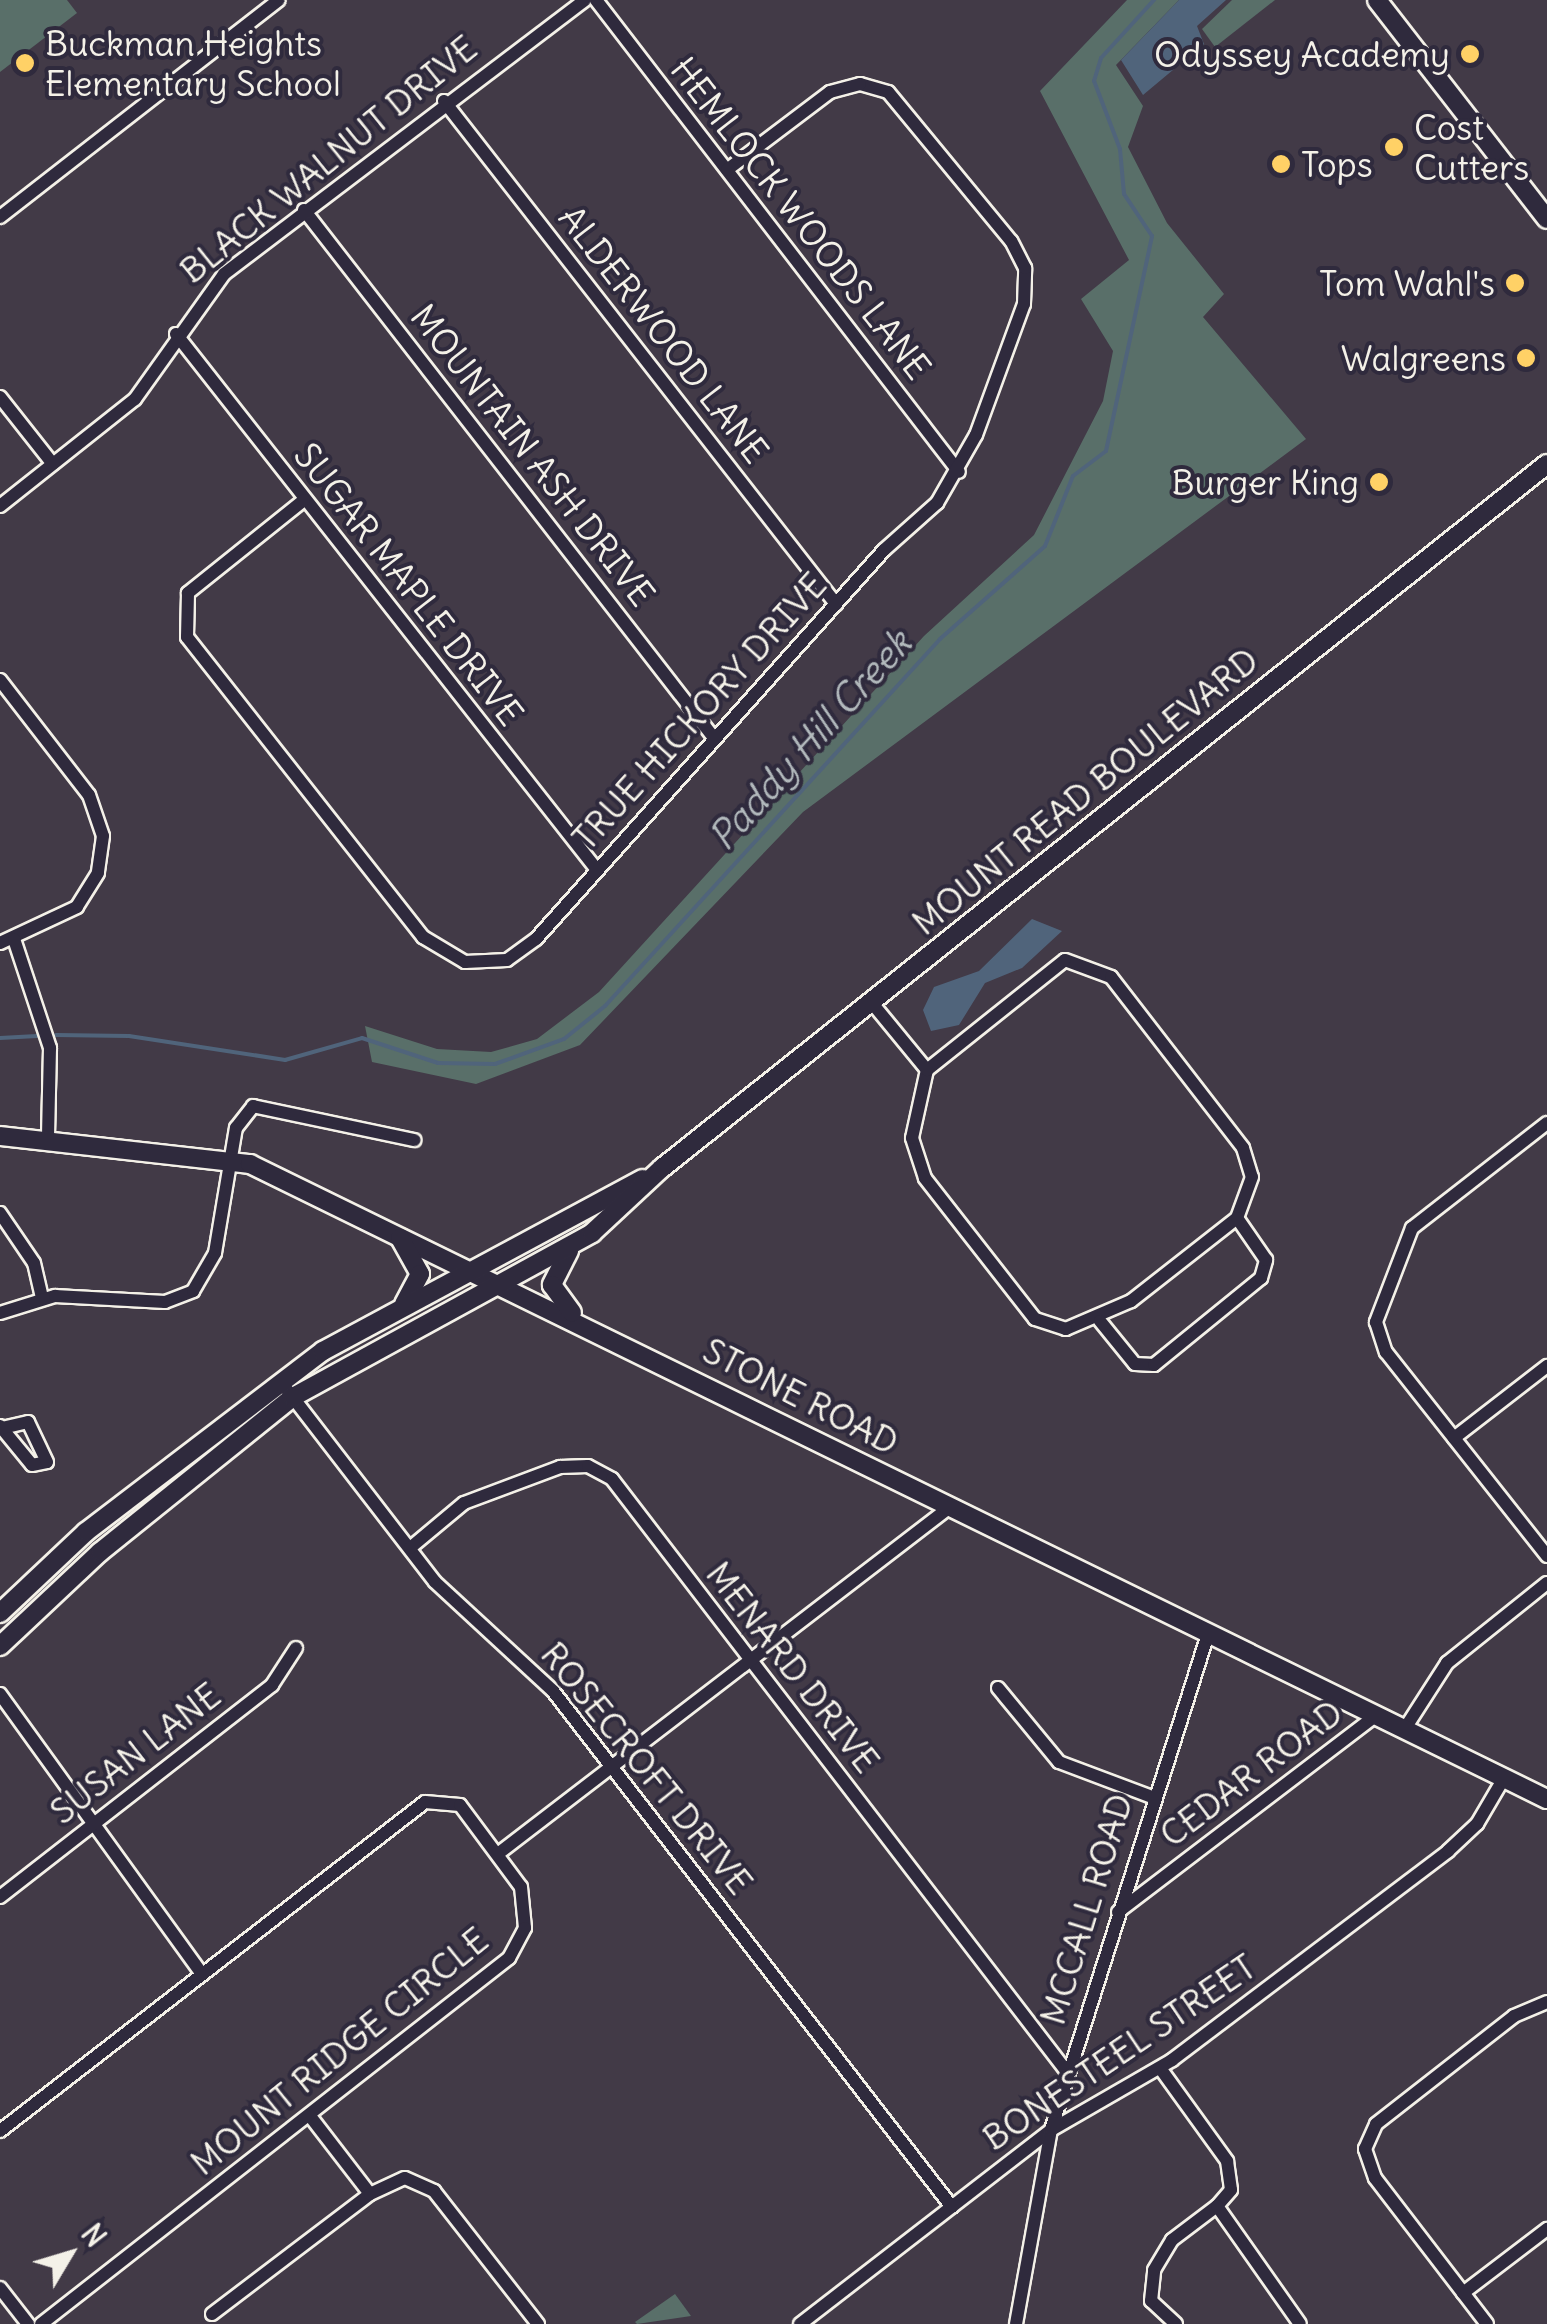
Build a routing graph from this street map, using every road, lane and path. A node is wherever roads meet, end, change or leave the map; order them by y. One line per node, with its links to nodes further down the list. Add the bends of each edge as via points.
1 (279, 0): 8 (street)
2 (585, 0): 5 (street, BLACK WALNUT DRIVE)
3 (596, 0): 6 (street, HEMLOCK WOODS LANE)
4 (1377, 0): 9 (main road)
5 (444, 101): 7 (street, BLACK WALNUT DRIVE); 17 (street, ALDERWOOD LANE)
6 (727, 170): 14 (street, HEMLOCK WOODS LANE); 14 (street, TRUE HICKORY DRIVE, via 830,92 875,87 908,108 1000,226 1025,268 1027,292)
7 (304, 210): 10 (street, BLACK WALNUT DRIVE, via 207,289); 19 (street, MOUNTAIN ASH DRIVE)
8 (0, 218)
9 (1547, 219)
10 (176, 334): 12 (street, BLACK WALNUT DRIVE, via 135,399); 15 (street, SUGAR MAPLE DRIVE)
11 (0, 397): 12 (street)
12 (53, 464): 16 (street, BLACK WALNUT DRIVE)
13 (1547, 464): 22 (main road, MOUNT READ BOULEVARD)
14 (959, 472): 17 (street, TRUE HICKORY DRIVE)
15 (304, 500): 20 (street, SUGAR MAPLE DRIVE); 20 (street, TRUE HICKORY DRIVE, via 188,593 182,624 422,937 465,962 507,960)
16 (0, 506)
17 (836, 604): 19 (street, TRUE HICKORY DRIVE)
18 (0, 680): 21 (street, via 89,796 103,836 85,897)
19 (714, 738): 20 (street, TRUE HICKORY DRIVE)
20 (597, 870)
21 (7, 941): 26 (street, via 50,1048)
22 (872, 1003): 23 (street); 29 (main road, MOUNT READ BOULEVARD)
23 (927, 1070): 31 (street, via 1050,968 1065,960 1096,966 1250,1161 1251,1193); 39 (street, via 912,1138 926,1178 1035,1318 1066,1329)
24 (1547, 1123): 43 (street, via 1412,1228 1379,1302 1386,1352)
25 (0, 1136): 26 (main road, STONE ROAD)
26 (48, 1139): 28 (main road, STONE ROAD)
27 (414, 1140): 28 (street, via 259,1104 241,1116)
28 (229, 1159): 32 (main road, STONE ROAD); 36 (street, via 215,1253 192,1291 165,1302)
29 (662, 1168): 33 (main road, MOUNT READ BOULEVARD); 34 (main road, MOUNT READ BOULEVARD)
30 (0, 1213): 36 (street, via 34,1263)
31 (1237, 1218): 39 (street); 39 (street, via 1266,1260 1261,1278 1154,1365 1136,1364)
32 (390, 1228): 34 (main road, STONE ROAD); 37 (main road, via 420,1274)
33 (580, 1240): 35 (main road, MOUNT READ BOULEVARD); 40 (main road, via 552,1285)
34 (480, 1270): 35 (main road, STONE ROAD); 37 (main road, MOUNT READ BOULEVARD)
35 (504, 1284): 40 (main road, STONE ROAD); 42 (main road, MOUNT READ BOULEVARD)
36 (42, 1298): 38 (street)
37 (396, 1312): 42 (main road, MOUNT READ BOULEVARD)
38 (0, 1313)
39 (1100, 1320)
40 (584, 1323): 44 (main road, STONE ROAD)
41 (1547, 1366): 43 (street)
42 (287, 1389): 45 (street, ROSECROFT DRIVE); 46 (main road, MOUNT READ BOULEVARD); 52 (main road, MOUNT READ BOULEVARD)
43 (1454, 1438): 47 (street)
44 (950, 1507): 51 (main road, STONE ROAD); 54 (street)
45 (410, 1548): 54 (street, MENARD DRIVE, via 464,1503 588,1466 612,1479); 59 (street, ROSECROFT DRIVE, via 435,1582 530,1665)
46 (64, 1550): 49 (main road); 50 (main road, MOUNT READ BOULEVARD)
47 (1547, 1556)
48 (1547, 1583): 58 (street, via 1447,1662)
49 (0, 1598)
50 (0, 1613)
51 (1208, 1634): 57 (main road, STONE ROAD); 61 (street, MCCALL ROAD)
52 (0, 1646)
53 (296, 1648): 63 (street, SUSAN LANE, via 272,1685)
54 (751, 1661): 59 (street); 70 (street, MENARD DRIVE)
55 (998, 1688): 61 (street, via 1058,1762)
56 (0, 1694): 63 (street)
57 (1375, 1716): 58 (main road, STONE ROAD); 66 (street, CEDAR ROAD)
58 (1404, 1730): 60 (main road, STONE ROAD)
59 (612, 1767): 64 (street); 76 (street, ROSECROFT DRIVE)
60 (1504, 1778): 62 (main road, STONE ROAD); 69 (street, BONESTEEL STREET, via 1477,1824 1448,1852)
61 (1152, 1797): 66 (street, MCCALL ROAD)
62 (1547, 1798)
63 (93, 1824): 65 (street, SUSAN LANE); 67 (street)
64 (499, 1853): 67 (street, MOUNT RIDGE CIRCLE, via 460,1805 424,1802); 71 (street, MOUNT RIDGE CIRCLE, via 525,1900 509,1958)
65 (0, 1897)
66 (1116, 1914): 70 (street, MCCALL ROAD)
67 (200, 1971): 73 (street, MOUNT RIDGE CIRCLE)
68 (1547, 2002): 79 (street, via 1514,2016 1376,2124 1366,2160)
69 (1160, 2068): 72 (street, BONESTEEL STREET); 75 (street, via 1227,2161 1231,2190)
70 (1067, 2072): 72 (street, MCCALL ROAD)
71 (310, 2116): 74 (street); 82 (street, MOUNT RIDGE CIRCLE)
72 (1051, 2130): 76 (street, BONESTEEL STREET); 85 (street, MCCALL ROAD)
73 (0, 2131)
74 (370, 2194): 80 (street); 83 (street, via 405,2178 434,2191)
75 (1217, 2206): 86 (street, via 1172,2240 1154,2270 1151,2301); 87 (street)
76 (952, 2207): 84 (street, BONESTEEL STREET)
77 (1547, 2229): 79 (street)
78 (0, 2288): 81 (street)
79 (1463, 2293): 88 (street)
80 (212, 2314)
81 (28, 2324)
82 (41, 2324)
83 (538, 2324)
84 (800, 2324)
85 (1016, 2324)
86 (1176, 2324)
87 (1300, 2324)
88 (1487, 2324)

